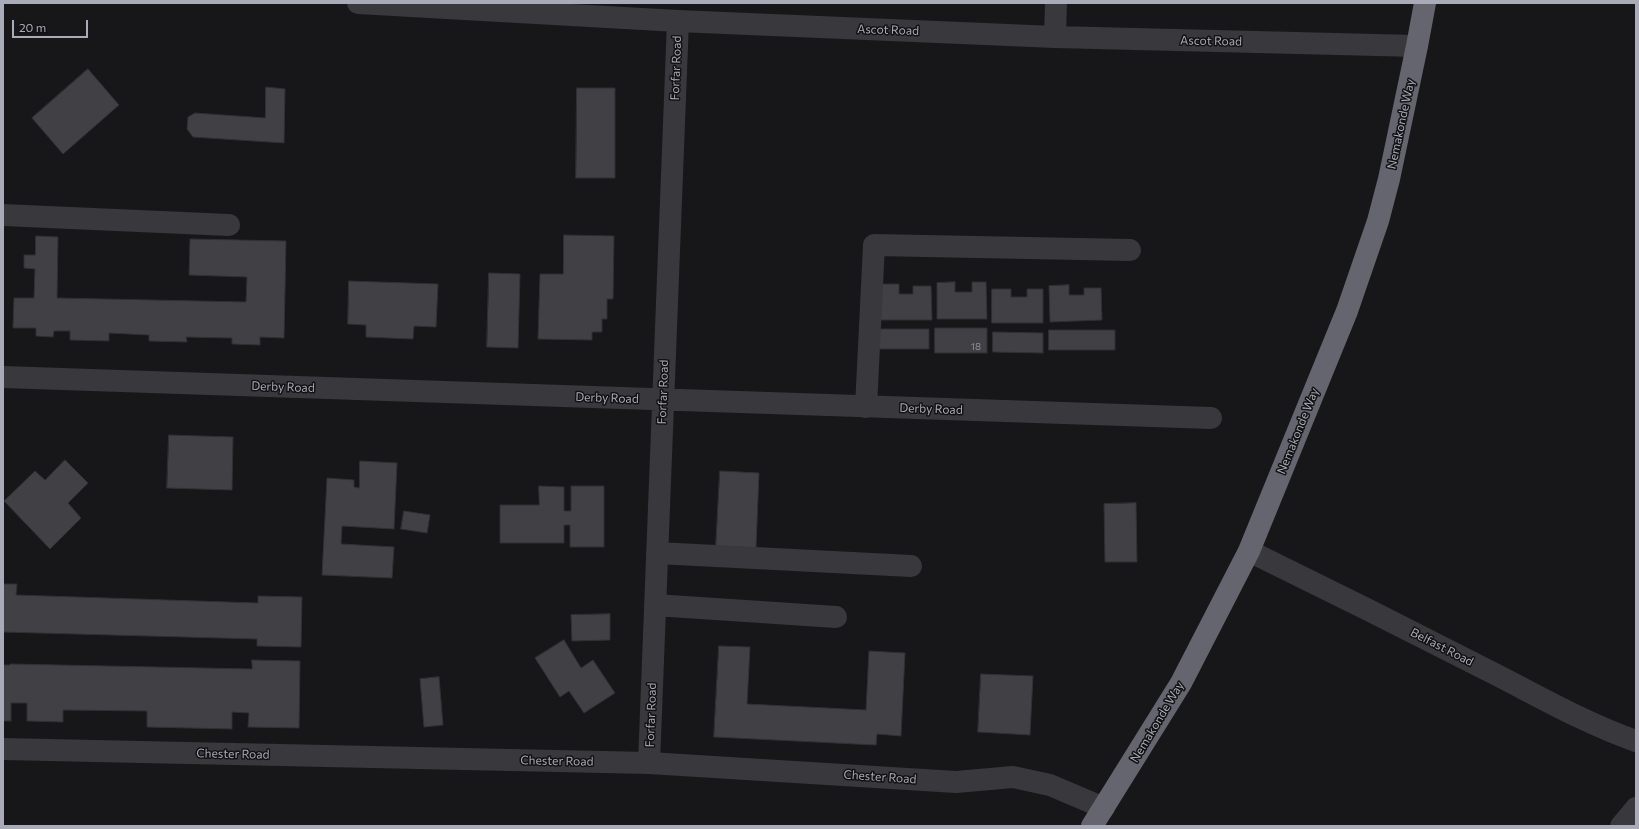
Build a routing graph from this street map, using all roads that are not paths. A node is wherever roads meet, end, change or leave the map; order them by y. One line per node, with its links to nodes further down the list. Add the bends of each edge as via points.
1 (358, 3): 4 (street, Ascot Road)
2 (1056, 3): 6 (street)
3 (1425, 3): 7 (highway, Nemakonde Way)
4 (498, 7): 5 (street, Ascot Road)
5 (678, 21): 6 (street, Ascot Road); 12 (street, Forfar Road)
6 (1055, 37): 7 (street, Ascot Road)
7 (1417, 46): 15 (highway, Nemakonde Way, via 1389,178 1365,261)
8 (3, 215): 9 (street)
9 (229, 225)
10 (1130, 250): 13 (street, via 874,245)
11 (3, 377): 12 (street, Derby Road)
12 (662, 400): 13 (street, Derby Road); 16 (street, Forfar Road)
13 (866, 407): 14 (street, Derby Road)
14 (1211, 418)
15 (1249, 551): 20 (street, Belfast Road, via 1567,711 1614,734); 23 (highway, Nemakonde Way, via 1182,683)
16 (657, 553): 17 (street); 18 (street, Forfar Road)
17 (911, 566)
18 (655, 605): 19 (street); 22 (street, Forfar Road)
19 (836, 617)
20 (1636, 741)
21 (3, 749): 22 (street, Chester Road)
22 (650, 763): 23 (street, Chester Road, via 956,782 1013,777 1050,785)
23 (1104, 808): 25 (highway, Nemakonde Way)
24 (1636, 808): 26 (street)
25 (1092, 826)
26 (1621, 826)

